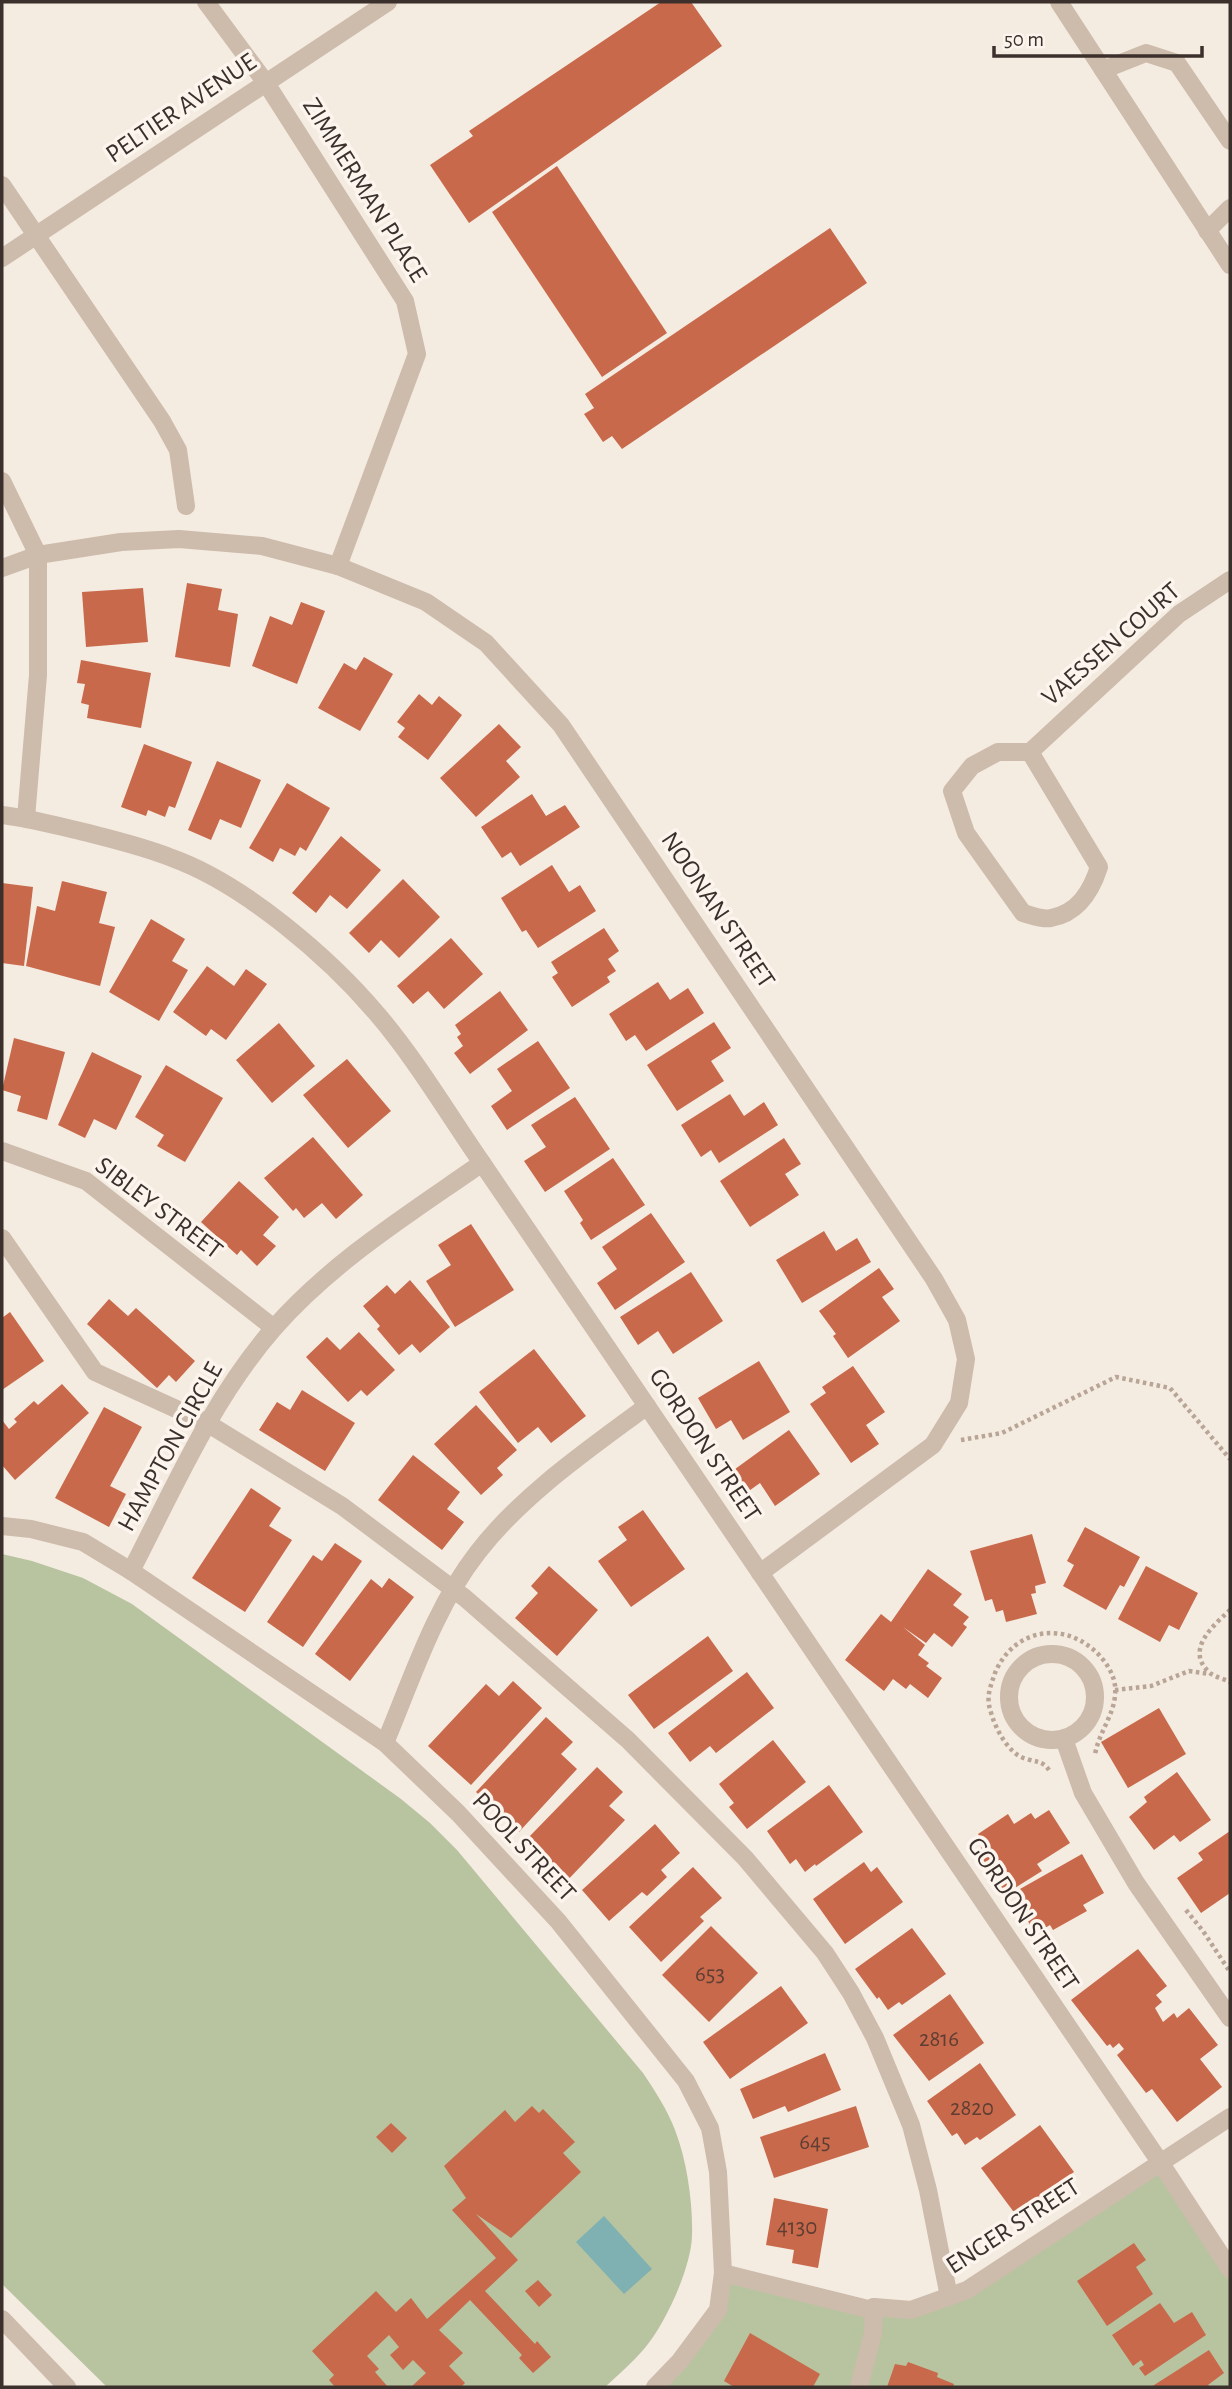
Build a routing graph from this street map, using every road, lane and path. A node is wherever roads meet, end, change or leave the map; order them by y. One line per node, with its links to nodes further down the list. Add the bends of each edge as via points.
1 (206, 2): 5 (street, ZIMMERMAN PLACE)
2 (388, 2): 5 (street, PELTIER AVENUE)
3 (1059, 2): 4 (street)
4 (1104, 70): 6 (street, via 1146,53 1177,63); 9 (street)
5 (266, 83): 10 (street, PELTIER AVENUE); 16 (street, ZIMMERMAN PLACE, via 405,301 417,354)
6 (1230, 141)
7 (2, 185): 10 (street)
8 (1230, 208): 9 (street)
9 (1207, 231): 12 (street)
10 (36, 236): 11 (street, PELTIER AVENUE); 14 (street, via 162,421 178,450)
11 (2, 258)
12 (1230, 265)
13 (2, 481): 15 (street)
14 (186, 506)
15 (38, 555): 16 (street, NOONAN STREET, via 121,542 179,539 262,546); 17 (street, NOONAN STREET); 21 (street, via 38,675)
16 (338, 566): 28 (street, NOONAN STREET, via 426,602 486,643 561,725 934,1279 957,1320 966,1359 958,1403)
17 (2, 568)
18 (1230, 580): 19 (street, VAESSEN COURT, via 1180,614)
19 (1030, 752): 19 (street, via 1099,867 1079,906 1049,919 1023,913 965,833 952,791 972,766 998,751)
20 (2, 815): 21 (street, GORDON STREET)
21 (26, 818): 23 (street, GORDON STREET, via 174,858 247,899 314,949 387,1027)
22 (2, 1151): 25 (street, SIBLEY STREET, via 86,1181)
23 (482, 1163): 25 (street, HAMPTON CIRCLE, via 322,1279); 26 (street, GORDON STREET)
24 (2, 1238): 27 (street, via 94,1371)
25 (274, 1328): 27 (street, HAMPTON CIRCLE)
26 (647, 1406): 32 (street, GORDON STREET); 33 (street, via 518,1509 476,1554)
27 (207, 1423): 31 (street, HAMPTON CIRCLE); 33 (street, via 342,1506)
28 (933, 1445): 29 (path, via 1002,1433 1116,1377 1170,1388); 32 (street, NOONAN STREET)
29 (1230, 1459)
30 (2, 1526): 31 (street, POOL STREET, via 83,1542)
31 (131, 1571): 39 (street, POOL STREET)
32 (760, 1573): 42 (street, GORDON STREET)
33 (454, 1590): 39 (street, via 425,1644); 45 (street, via 653,1764 745,1858 832,1963 875,2038 904,2105 928,2190)
34 (1230, 1610): 35 (path, via 1202,1640 1202,1662)
35 (1211, 1674): 36 (path); 37 (path, via 1189,1671 1152,1686)
36 (1230, 1682)
37 (1115, 1690)
38 (1064, 1739): 38 (street, via 1082,1729 1090,1718 1095,1705 1091,1678 1071,1658 1058,1654 1031,1658 1011,1681 1010,1710 1028,1734 1042,1740); 40 (street, via 1083,1793 1136,1883)
39 (385, 1744): 44 (street, POOL STREET, via 458,1813 558,1921 686,2081 710,2128 719,2184)
40 (1230, 2018)
41 (1230, 2117): 42 (street, ENGER STREET)
42 (1160, 2162): 43 (street, GORDON STREET); 45 (street, ENGER STREET, via 967,2290)
43 (1230, 2270)
44 (723, 2273): 46 (street, ENGER STREET); 49 (street, POOL STREET, via 718,2310)
45 (949, 2297): 46 (street, ENGER STREET, via 911,2310)
46 (874, 2307): 50 (street, via 873,2333)
47 (3, 2321): 48 (street)
48 (68, 2387)
49 (655, 2387)
50 (859, 2387)

